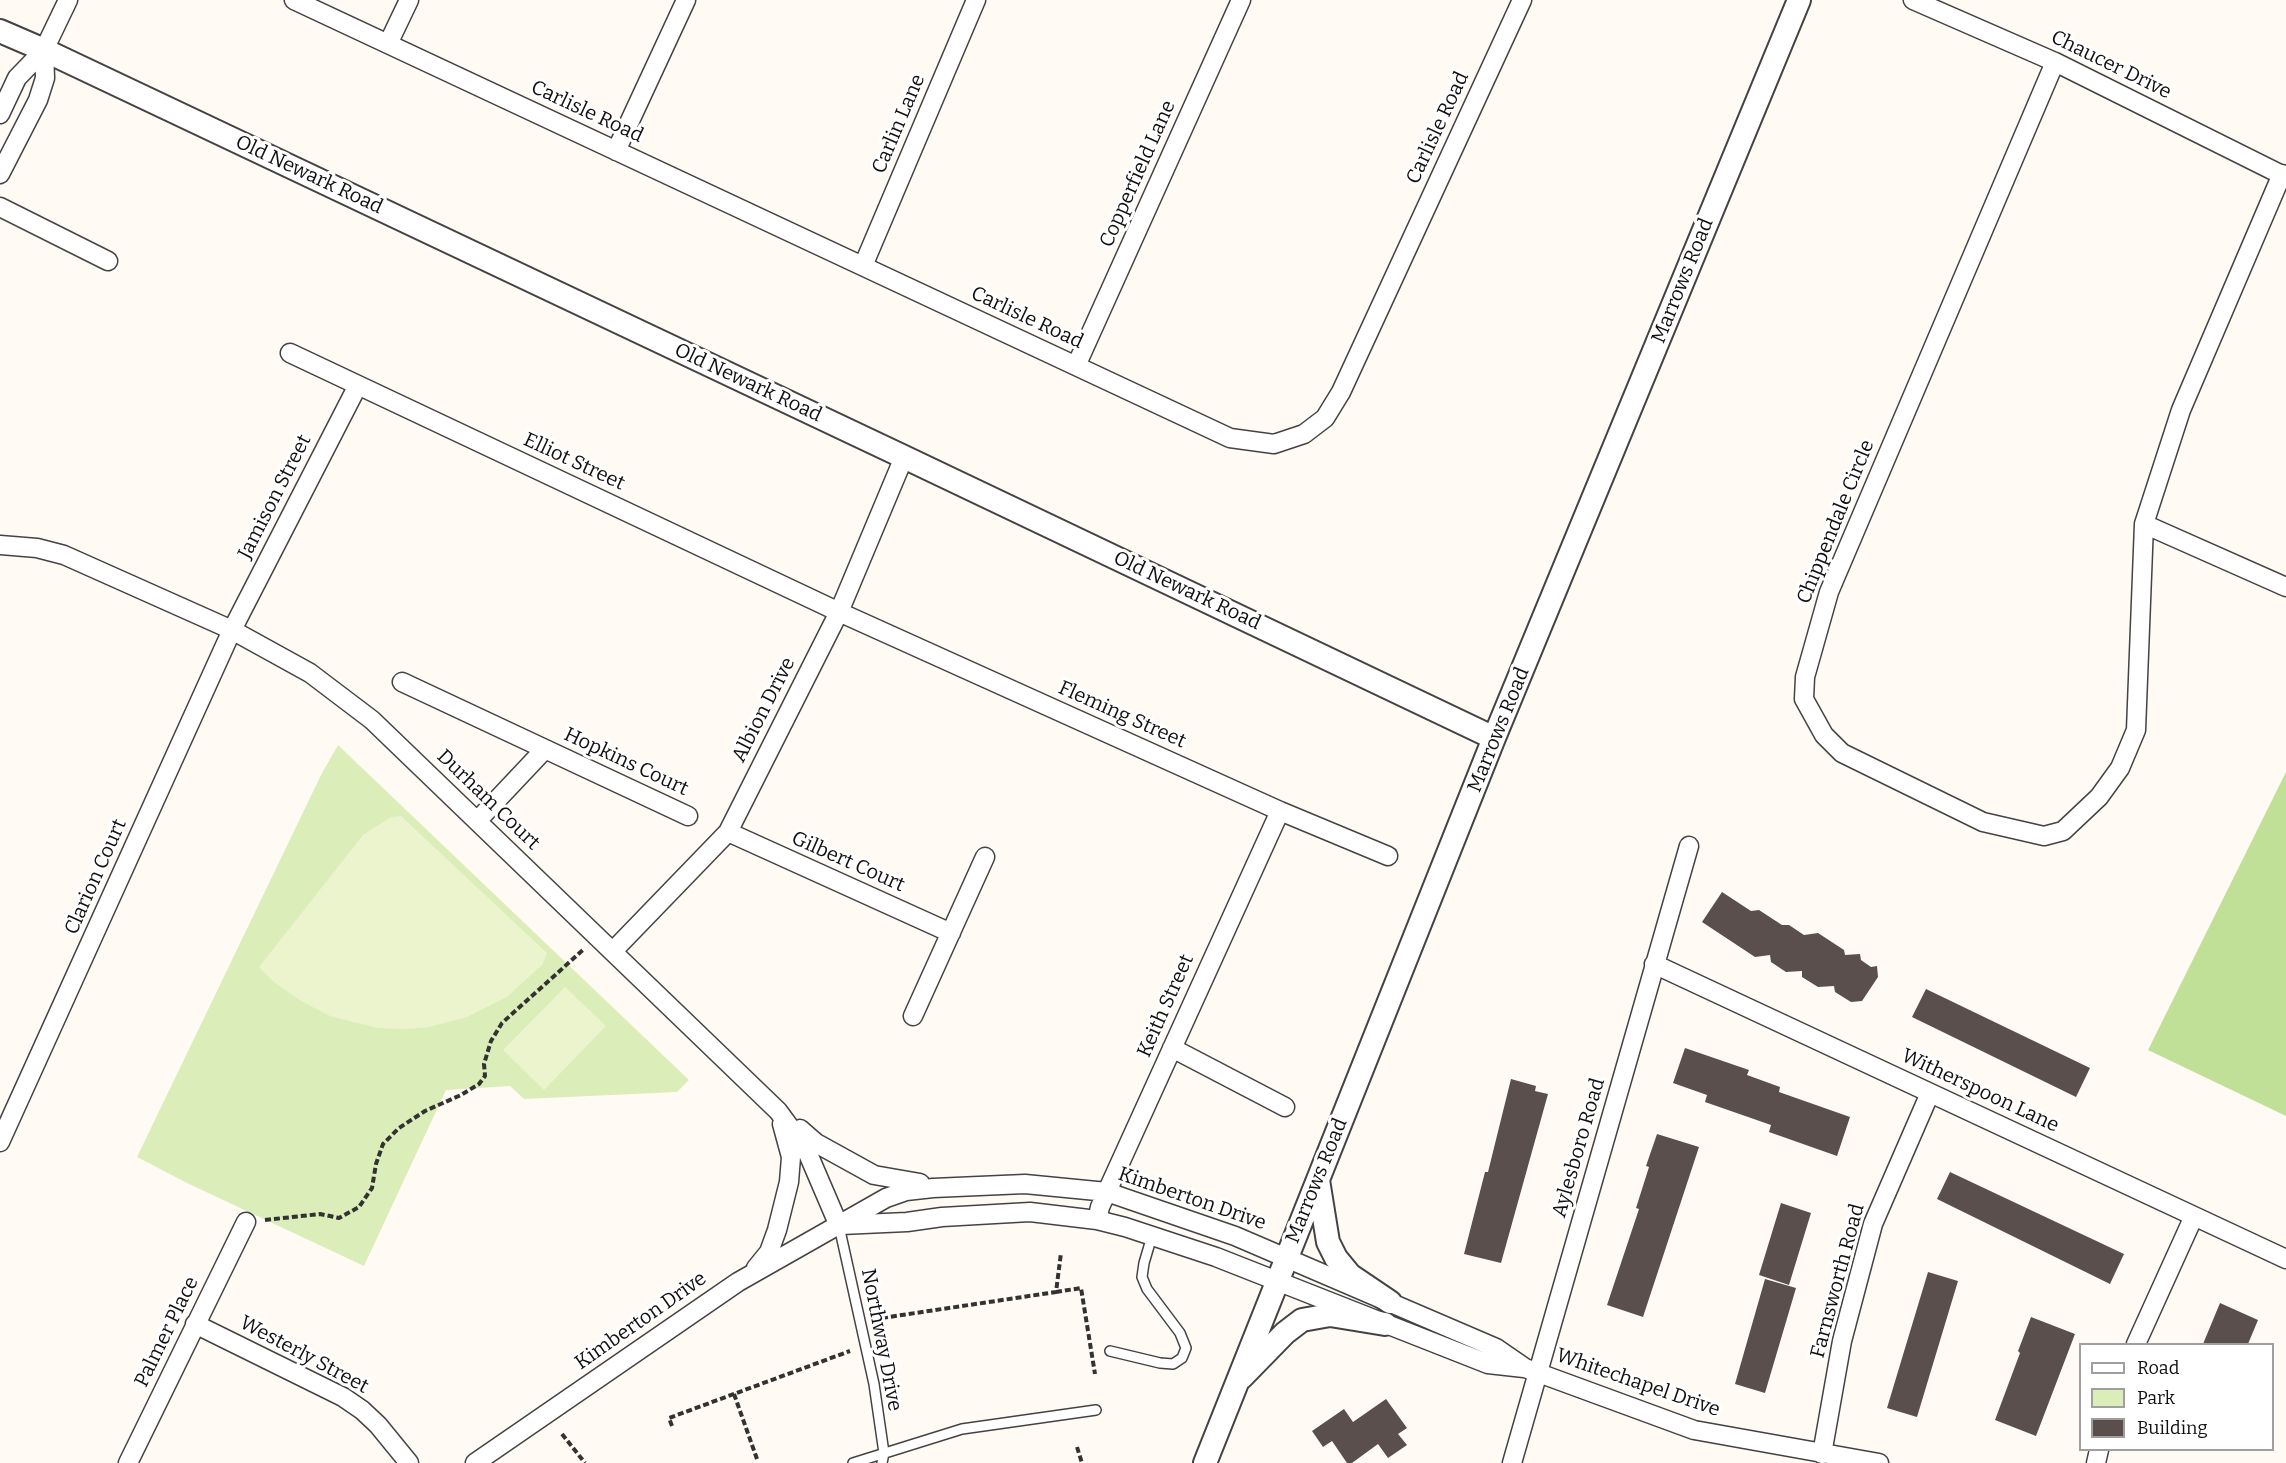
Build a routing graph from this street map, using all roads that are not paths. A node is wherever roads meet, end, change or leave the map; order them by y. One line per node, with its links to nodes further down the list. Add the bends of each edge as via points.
1 (68, 0): 12 (street)
2 (294, 0): 11 (street, Carlisle Road)
3 (409, 0): 11 (street)
4 (687, 0): 15 (street)
5 (976, 0): 20 (street, Carlin Lane)
6 (1241, 0): 22 (street, Copperfield Lane)
7 (1522, 0): 22 (street, Carlisle Road, via 1341,392 1325,418 1304,434 1274,444 1230,438)
8 (1798, 0): 31 (street, Marrows Road)
9 (1913, 0): 13 (street, Chaucer Drive)
10 (0, 31): 12 (street, Old Newark Road)
11 (388, 44): 15 (street, Carlisle Road)
12 (44, 50): 14 (street, via 17,78); 16 (street, via 45,78 38,100); 24 (street, Old Newark Road)
13 (2055, 62): 17 (street, Chaucer Drive); 25 (street, Chippendale Circle, via 1829,592 1805,677 1804,699 1824,735 1842,753 1983,822 2044,836 2063,831 2120,768 2136,729)
14 (0, 114)
15 (616, 151): 20 (street, Carlisle Road)
16 (0, 174)
17 (2284, 176): 25 (street, Chippendale Circle, via 2181,410)
18 (0, 207): 19 (street)
19 (108, 261)
20 (863, 266): 22 (street, Carlisle Road)
21 (290, 353): 23 (street, Elliot Street)
22 (1076, 366)
23 (358, 385): 28 (street, Elliot Street); 29 (street, Jamison Street)
24 (904, 457): 28 (street, Albion Drive); 31 (street, Old Newark Road)
25 (2144, 524): 27 (street)
26 (0, 545): 29 (street, Durham Court, via 64,555)
27 (2286, 586)
28 (838, 612): 33 (street, Fleming Street); 36 (street, Albion Drive)
29 (232, 630): 35 (street, Durham Court, via 339,693); 48 (street, Clarion Court)
30 (402, 682): 32 (street, Hopkins Court)
31 (1494, 738): 49 (street, Marrows Road)
32 (545, 750): 34 (street, Hopkins Court); 35 (street, Hopkins Court)
33 (1280, 812): 38 (street, Fleming Street); 44 (street, Keith Street)
34 (688, 816)
35 (477, 820): 41 (street, Durham Court)
36 (728, 832): 40 (street, Gilbert Court); 41 (street, Albion Drive)
37 (1689, 846): 42 (street, Aylesboro Road)
38 (1388, 856)
39 (985, 857): 40 (street)
40 (951, 933): 43 (street)
41 (614, 951): 47 (street, Durham Court)
42 (1654, 964): 45 (street, Witherspoon Lane); 65 (street, Aylesboro Road)
43 (913, 1016)
44 (1172, 1048): 46 (street); 51 (street, Keith Street)
45 (1930, 1093): 52 (street, Witherspoon Lane); 69 (street, Farnsworth Road, via 1873,1224 1842,1341)
46 (1285, 1107)
47 (778, 1111): 50 (street, via 816,1143 874,1175); 55 (street, Durham Court, via 806,1149); 59 (street, via 791,1157 789,1182 769,1252)
48 (0, 1142)
49 (1318, 1179): 57 (street, Marrows Road); 61 (street, via 1328,1242 1335,1258)
50 (953, 1187): 51 (street, Kimberton Drive, via 1025,1184); 55 (street, Kimberton Drive, via 906,1191 886,1198)
51 (1107, 1192): 53 (street, Keith Street); 57 (street, Kimberton Drive)
52 (2193, 1216): 58 (street, Witherspoon Lane); 63 (street)
53 (1097, 1220): 55 (street, Kimberton Drive, via 1030,1212); 56 (street, Kimberton Drive)
54 (246, 1222): 62 (street, Palmer Place)
55 (839, 1226): 59 (street, Kimberton Drive); 68 (lane, Northway Drive, via 874,1384)
56 (1152, 1236): 60 (street, Kimberton Drive); 64 (lane, via 1142,1277 1186,1348 1182,1358 1173,1364)
57 (1286, 1258): 60 (street, Marrows Road); 61 (street, Whitechapel Drive)
58 (2286, 1259)
59 (751, 1274): 72 (street, Kimberton Drive)
60 (1276, 1280): 61 (street, Whitechapel Drive); 66 (street, Marrows Road)
61 (1388, 1313): 65 (street, Whitechapel Drive, via 1488,1364); 66 (street, via 1302,1320)
62 (195, 1324): 70 (street, Palmer Place); 71 (street, Westerly Street, via 343,1397 378,1425)
63 (2136, 1343)
64 (1110, 1351)
65 (1532, 1370): 69 (street, Whitechapel Drive, via 1694,1430); 76 (street, Aylesboro Road)
66 (1237, 1382): 75 (street, Marrows Road)
67 (1096, 1410): 68 (lane, via 962,1429)
68 (884, 1453): 73 (lane); 74 (lane, Northway Drive)
69 (1822, 1459): 77 (street, Whitechapel Drive)
70 (128, 1463)
71 (410, 1463)
72 (475, 1463)
73 (853, 1463)
74 (882, 1463)
75 (1205, 1463)
76 (1512, 1463)
77 (1879, 1463)

